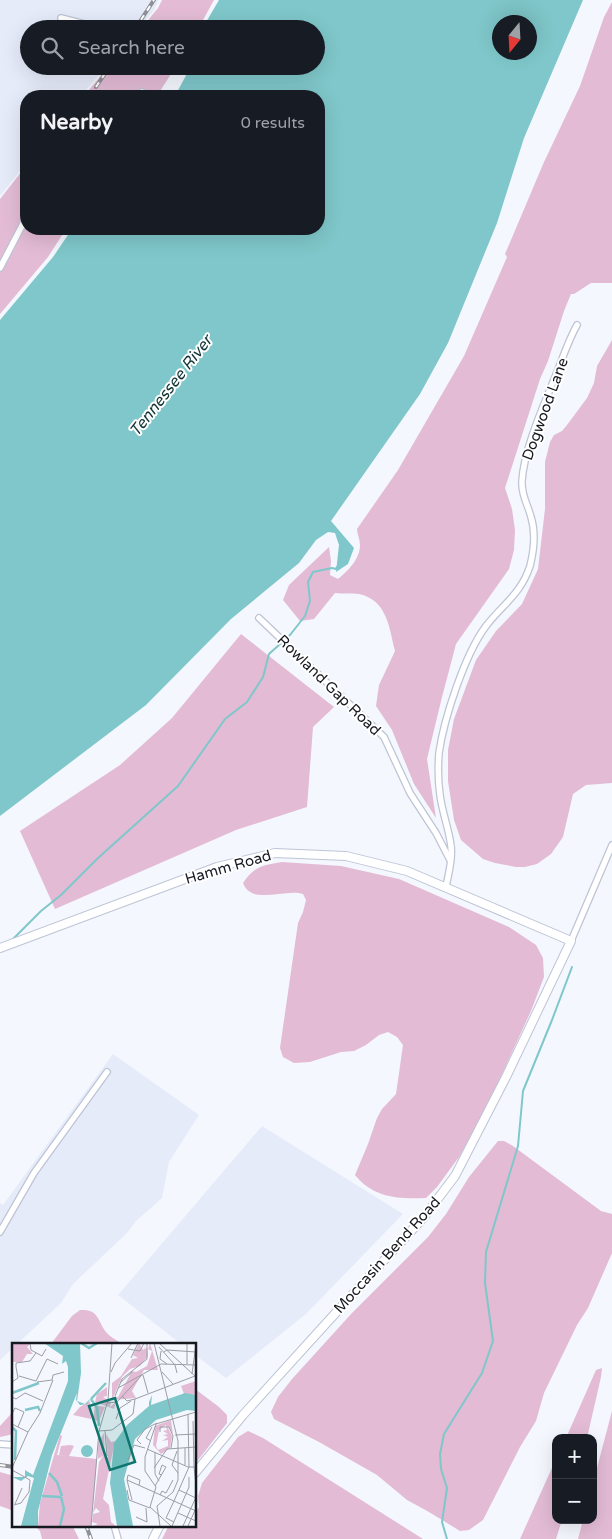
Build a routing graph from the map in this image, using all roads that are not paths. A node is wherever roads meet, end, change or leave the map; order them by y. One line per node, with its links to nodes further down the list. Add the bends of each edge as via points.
1 (61, 18): 2 (street)
2 (69, 20)
3 (20, 230): 4 (street)
4 (0, 268)
5 (577, 324): 8 (street, Dogwood Lane, via 541,412 523,469 522,490 534,530 530,564 520,589 486,626 471,651 444,731 439,754 439,780 452,848)
6 (259, 618): 8 (street, Rowland Gap Road, via 384,737 410,793)
7 (612, 845): 10 (street, Moccasin Bend Road)
8 (450, 860): 9 (street, Dogwood Lane)
9 (446, 888): 10 (main road, Hamm Road); 11 (main road, Hamm Road, via 407,871 346,856 276,853 217,868)
10 (571, 940): 14 (main road, Moccasin Bend Road, via 506,1078 455,1176 424,1217 340,1307)
11 (0, 948)
12 (107, 1072): 13 (street, via 34,1173)
13 (0, 1232)
14 (196, 1472)
15 (114, 1526): 17 (street)
16 (160, 1526): 18 (main road)
17 (118, 1539)
18 (153, 1539)

